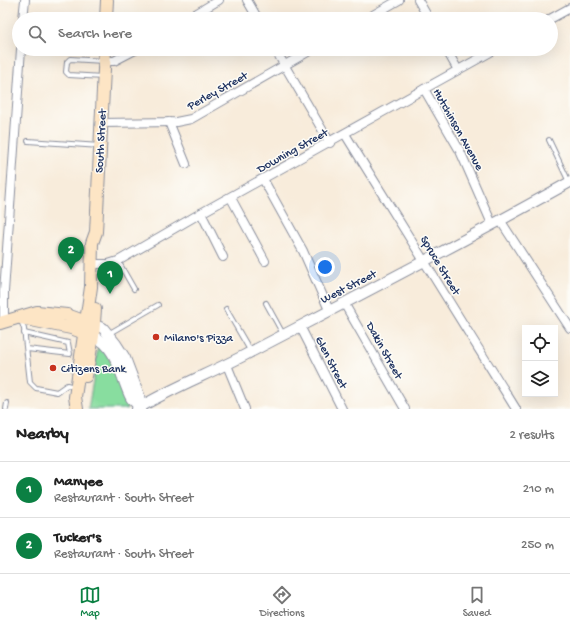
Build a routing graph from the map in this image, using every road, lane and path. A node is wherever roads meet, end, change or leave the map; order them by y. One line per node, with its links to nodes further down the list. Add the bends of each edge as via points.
1 (25, 0): 8 (street)
2 (107, 0): 9 (main road)
3 (219, 0): 10 (street)
4 (246, 0): 11 (street)
5 (399, 0): 12 (street)
6 (418, 0): 13 (street)
7 (570, 8): 14 (street)
8 (24, 12)
9 (106, 12)
10 (199, 12)
11 (254, 12)
12 (378, 12)
13 (425, 12)
14 (558, 15)
15 (20, 56): 53 (street)
16 (104, 56): 22 (main road, South Street)
17 (125, 56): 22 (street, via 114,62)
18 (279, 56): 23 (street)
19 (301, 56): 23 (street, Perley Street)
20 (450, 56): 24 (street)
21 (483, 56): 24 (street, Downing Street)
22 (104, 62): 25 (main road, South Street); 25 (lane, via 70,59 66,72 69,75)
23 (285, 65): 27 (street, Perley Street, via 190,119); 32 (street)
24 (458, 70): 26 (street, Downing Street)
25 (103, 77): 28 (main road, South Street)
26 (424, 90): 29 (street, Downing Street); 39 (street, Hutchinson Avenue, via 460,151)
27 (169, 122): 28 (street, Perley Street); 34 (street)
28 (101, 123): 33 (main road, South Street)
29 (345, 134): 32 (street, Downing Street); 43 (street, Spruce Street)
30 (549, 140): 36 (lane)
31 (28, 141): 33 (lane)
32 (330, 143): 35 (street, Downing Street)
33 (100, 146): 40 (main road, South Street)
34 (186, 164)
35 (263, 179): 37 (street, Downing Street); 51 (street, via 303,251)
36 (570, 182): 39 (street, West Street)
37 (231, 198): 38 (street, Downing Street); 42 (street)
38 (202, 214): 41 (street); 44 (street, Downing Street)
39 (496, 222): 43 (street, West Street); 55 (street, Hutchinson Avenue)
40 (96, 232): 45 (main road, South Street, via 99,243); 56 (main road, South Street, via 92,243)
41 (223, 257)
42 (265, 261)
43 (425, 261): 47 (street, West Street); 72 (street, Spruce Street)
44 (118, 262): 45 (street, Downing Street); 46 (lane)
45 (98, 264): 56 (main road, South Street)
46 (134, 289)
47 (344, 302): 51 (street, West Street); 71 (street, Dakin Street)
48 (266, 303): 59 (lane)
49 (158, 305): 58 (lane)
50 (226, 309): 61 (lane)
51 (329, 310): 54 (street, West Street)
52 (20, 318): 53 (main road); 56 (main road); 57 (lane)
53 (2, 322)
54 (300, 326): 59 (street, West Street); 70 (street, Glen Street)
55 (570, 328)
56 (89, 329): 58 (street, via 102,328); 62 (main road, South Street); 66 (main road, South Street, via 83,398); 67 (street, via 109,348 116,359 132,399)
57 (24, 333): 60 (lane); 62 (lane, via 68,343)
58 (108, 334): 67 (street, via 124,358 139,395)
59 (284, 335): 61 (street, West Street)
60 (26, 349): 62 (lane); 64 (lane, via 30,382 36,388 57,392 67,385)
61 (251, 352): 63 (street, West Street)
62 (76, 355): 64 (main road, South Street)
63 (227, 365): 67 (street, West Street, via 167,392); 69 (street)
64 (77, 388): 66 (main road, South Street)
65 (7, 403): 68 (lane)
66 (77, 408)
67 (139, 408)
68 (6, 409)
69 (245, 409)
70 (342, 409)
71 (405, 409)
72 (516, 409)

